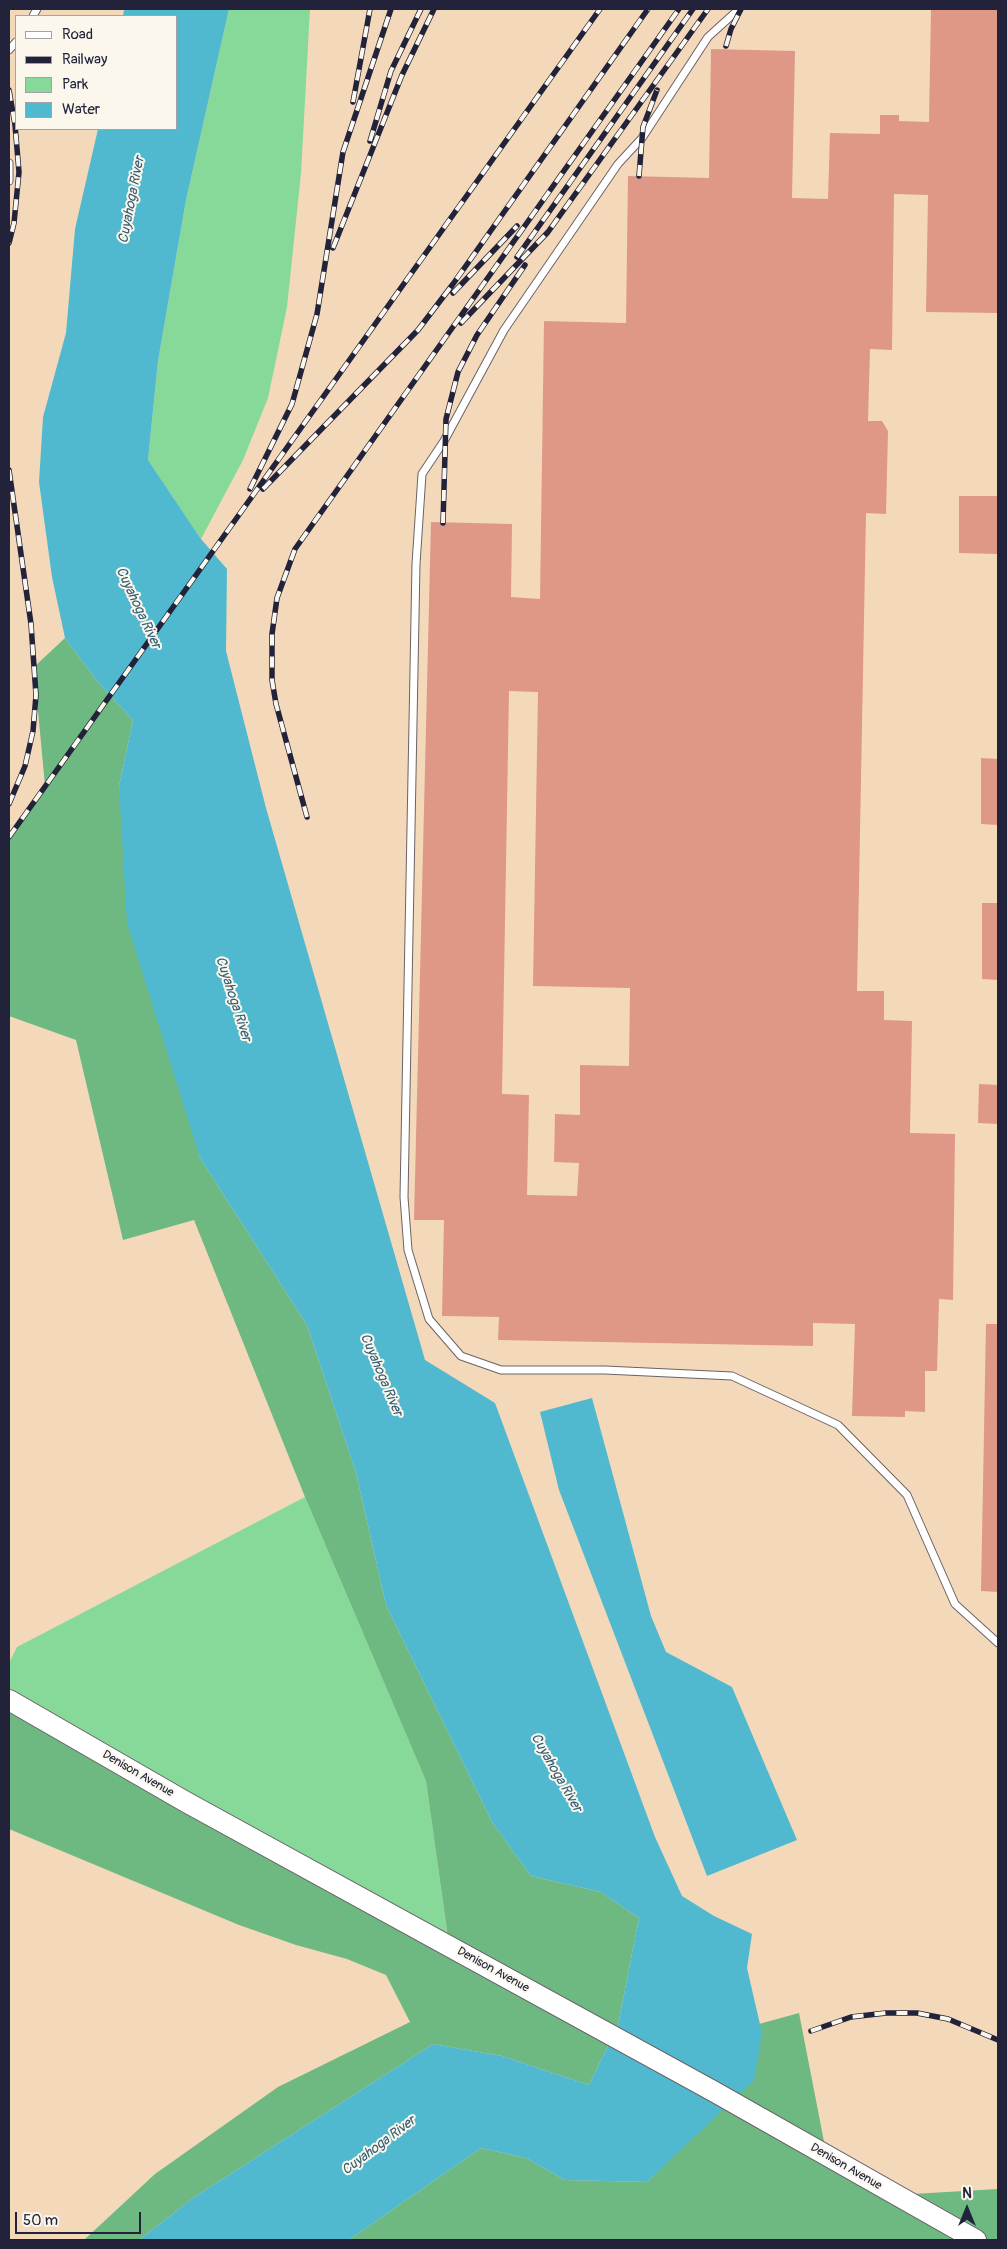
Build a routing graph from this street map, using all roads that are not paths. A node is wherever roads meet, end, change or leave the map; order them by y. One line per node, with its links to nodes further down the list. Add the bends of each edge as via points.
1 (739, 9): 4 (lane, via 708,37 642,138 618,164 504,330 444,441 422,474 416,574 404,1197 408,1250 429,1319 461,1356 501,1370 605,1370 732,1376 838,1425 907,1495 955,1604)
2 (9, 163): 3 (lane)
3 (9, 181)
4 (998, 1642)
5 (9, 1700): 6 (main road, Denison Avenue, via 186,1802 713,2090)
6 (976, 2240)

